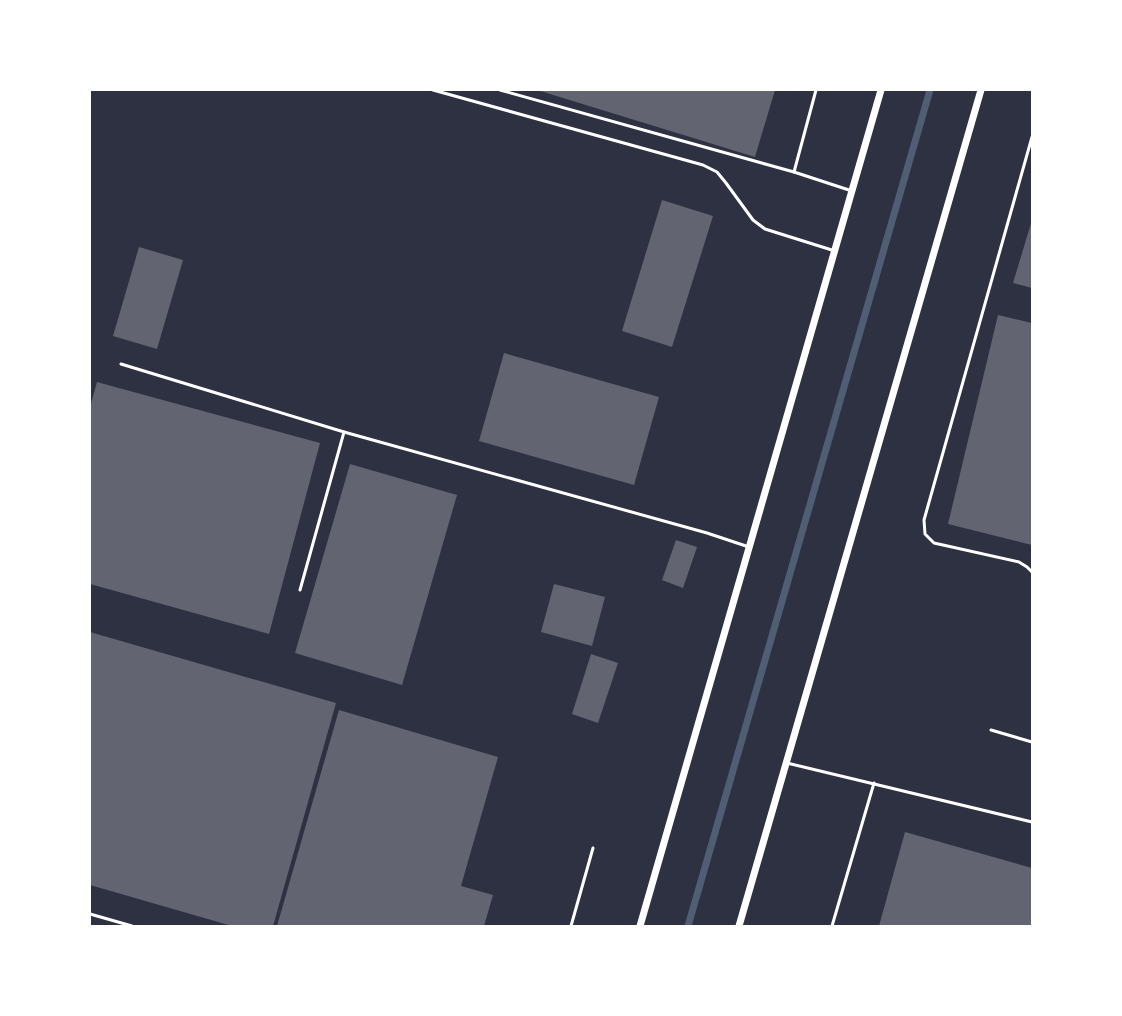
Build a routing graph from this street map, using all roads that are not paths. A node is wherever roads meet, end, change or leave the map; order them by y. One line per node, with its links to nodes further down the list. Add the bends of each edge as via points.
1 (433, 90): 9 (lane, via 703,165 717,172 753,220 766,229)
2 (500, 90): 7 (lane)
3 (816, 90): 7 (lane)
4 (881, 90): 8 (street)
5 (981, 90): 17 (street)
6 (1032, 137): 13 (lane, via 924,520 925,534 934,543 1019,562)
7 (794, 172): 8 (lane)
8 (852, 191): 9 (street)
9 (835, 251): 12 (street)
10 (121, 364): 11 (lane)
11 (344, 432): 12 (lane); 14 (lane)
12 (750, 547): 24 (street)
13 (1032, 572)
14 (300, 590)
15 (991, 730): 16 (lane)
16 (1032, 742)
17 (787, 763): 18 (lane); 25 (street)
18 (874, 783): 19 (lane); 26 (lane)
19 (1032, 822)
20 (593, 848): 23 (lane)
21 (90, 914): 22 (lane)
22 (132, 926)
23 (571, 926)
24 (640, 926)
25 (739, 926)
26 (832, 926)

